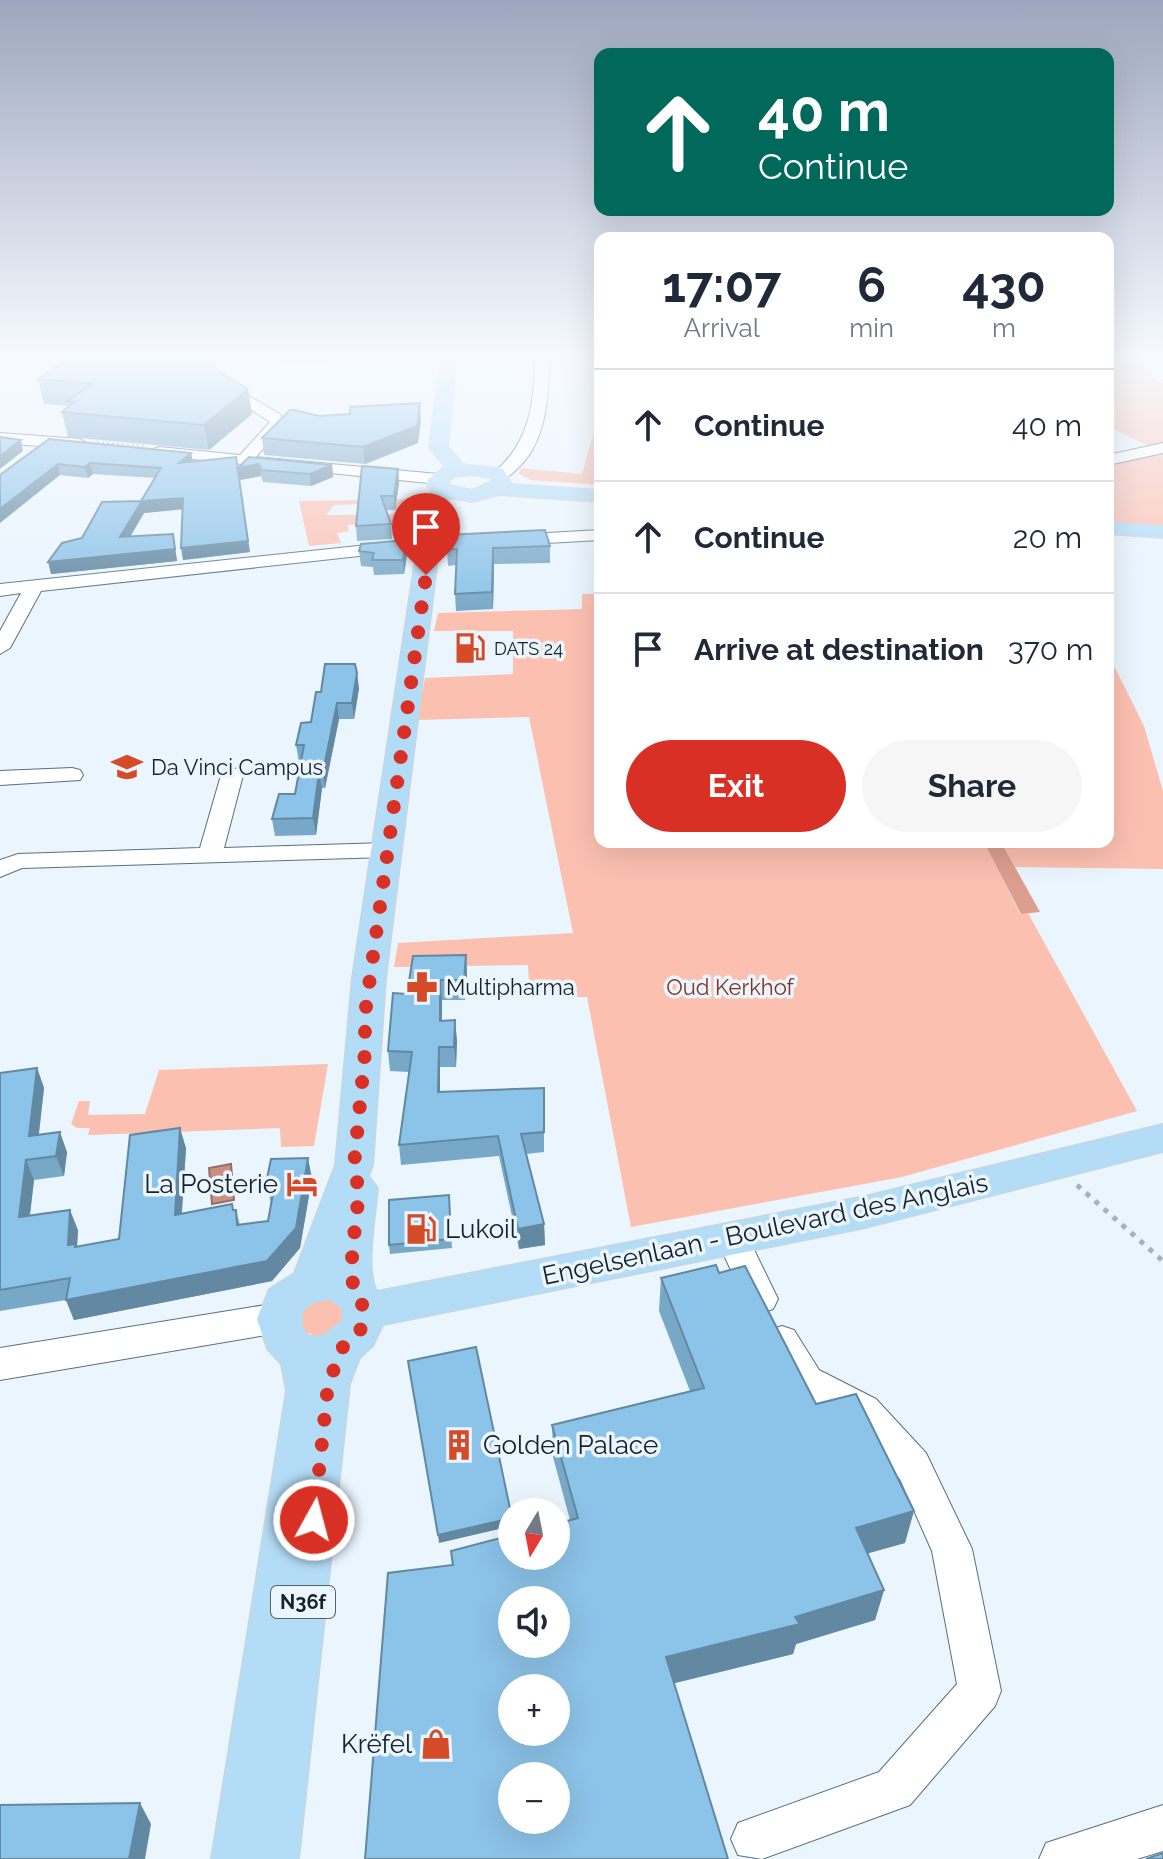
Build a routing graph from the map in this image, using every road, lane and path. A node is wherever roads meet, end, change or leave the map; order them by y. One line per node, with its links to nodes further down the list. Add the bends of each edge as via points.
1 (21, 440): 5 (street)
2 (263, 440): 10 (street)
3 (439, 440): 12 (main road, via 438,448)
4 (527, 440): 13 (street, via 522,457)
5 (48, 442): 6 (street); 9 (street)
6 (100, 446)
7 (1163, 448): 11 (street)
8 (139, 450): 10 (street)
9 (29, 458)
10 (245, 459): 15 (street)
11 (1114, 459)
12 (458, 470): 13 (main road, via 485,470); 15 (main road)
13 (500, 482): 14 (main road); 15 (main road)
14 (594, 493)
15 (436, 507): 17 (street); 19 (street); 25 (main road)
16 (1114, 531): 18 (main road)
17 (594, 534)
18 (1163, 535)
19 (35, 585): 20 (street); 21 (street)
20 (0, 590)
21 (0, 648)
22 (72, 775): 24 (street)
23 (232, 775): 26 (street)
24 (0, 778)
25 (387, 850): 26 (street); 29 (main road, via 365,1014)
26 (210, 856): 27 (street, via 18,861)
27 (0, 869)
28 (1163, 1138): 30 (main road, Engelsenlaan - Boulevard des Anglais)
29 (354, 1165): 33 (main road, via 359,1193 352,1253); 33 (main road, via 310,1285 286,1302)
30 (1058, 1168): 31 (main road, Engelsenlaan - Boulevard des Anglais); 32 (path)
31 (732, 1238): 33 (main road, Engelsenlaan - Boulevard des Anglais); 36 (street, via 806,1381 863,1411 913,1466 952,1549 980,1691 894,1789)
32 (1163, 1261)
33 (328, 1324): 34 (street, Engelsenlaan - Boulevard des Anglais); 37 (main road, N36f, via 308,1391); 38 (main road, N36f, via 317,1491)
34 (0, 1364)
35 (1163, 1828): 39 (street)
36 (754, 1839)
37 (240, 1859)
38 (270, 1859)
39 (1062, 1859)

